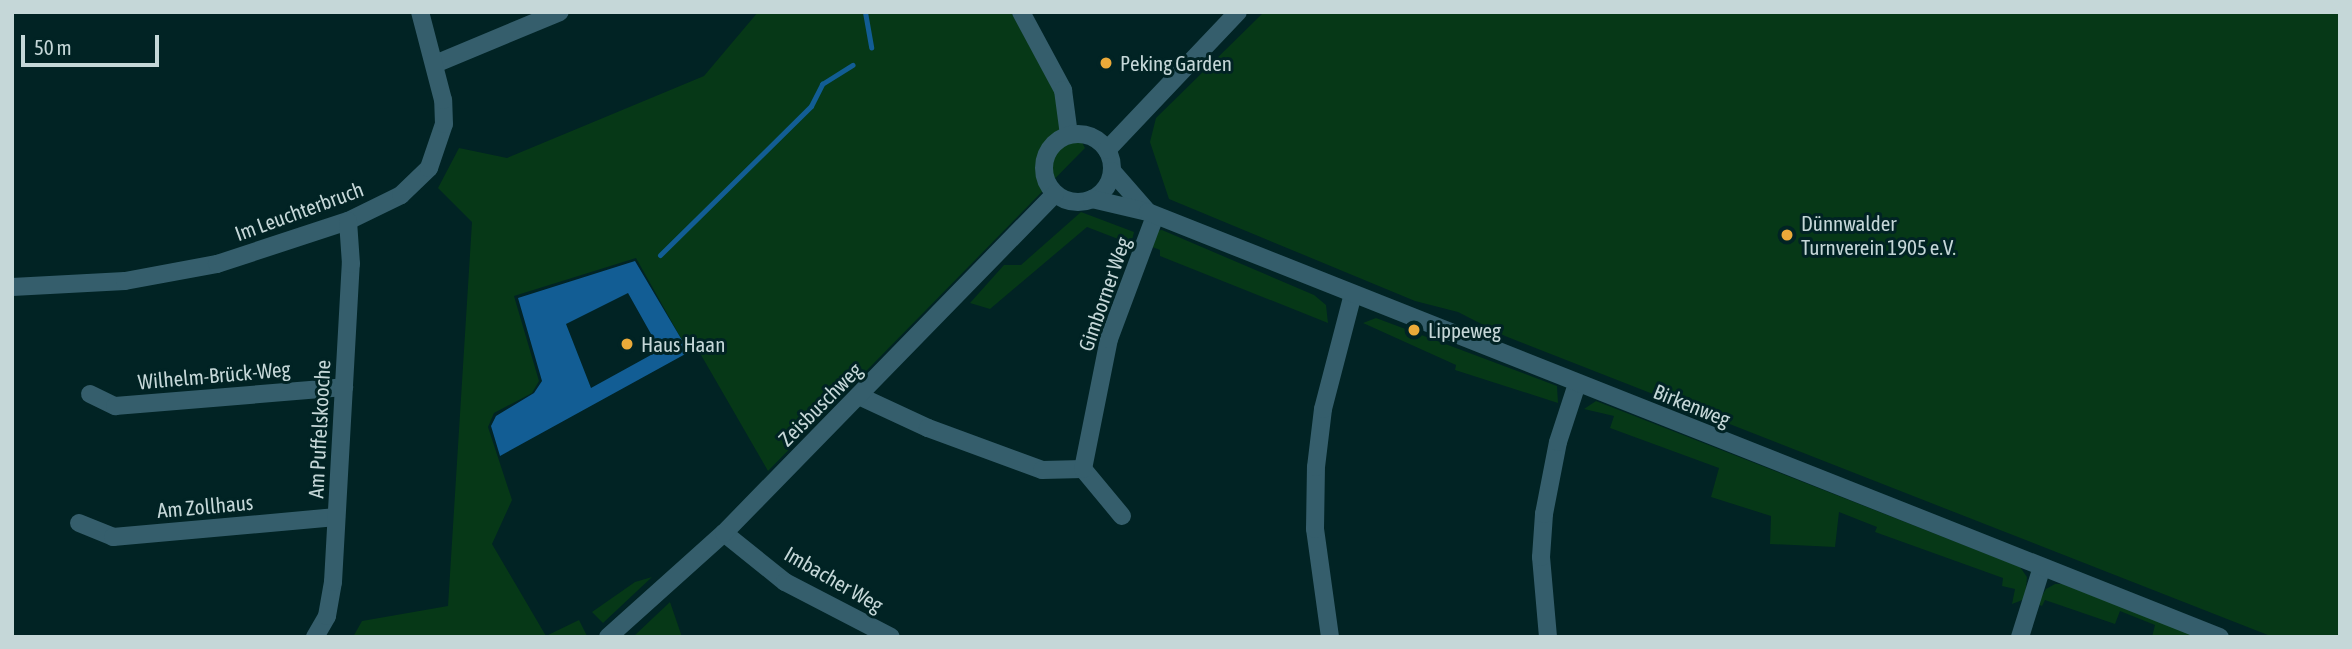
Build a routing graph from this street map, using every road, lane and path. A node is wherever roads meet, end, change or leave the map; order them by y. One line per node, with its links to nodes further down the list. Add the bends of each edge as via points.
1 (420, 12): 5 (street, Im Leuchterbruch)
2 (560, 12): 5 (street)
3 (1021, 12): 6 (street, via 1062,90)
4 (1238, 12): 7 (street)
5 (435, 64): 12 (street, Im Leuchterbruch, via 444,124 429,168 401,195)
6 (1069, 135): 7 (street, via 1091,136); 9 (street, via 1054,145 1045,160 1046,178)
7 (1107, 150): 8 (street)
8 (1112, 171): 10 (street, via 1106,188); 11 (street, Birkenweg)
9 (1055, 194): 10 (street, via 1073,202); 18 (street, Zeisbuschweg)
10 (1092, 199): 11 (street, Birkenweg)
11 (1151, 214): 14 (street, Birkenweg); 19 (street, Gimborner Weg, via 1109,339)
12 (348, 221): 13 (street, Im Leuchterbruch, via 274,248 170,274); 16 (street, Am Puffelskooche, via 352,264)
13 (12, 287)
14 (1353, 294): 15 (street, Birkenweg); 28 (street, via 1323,409 1316,467 1315,529)
15 (1577, 384): 24 (street, Birkenweg); 29 (street, via 1558,442 1544,514 1542,579)
16 (344, 387): 17 (street, Wilhelm-Brück-Weg, via 115,407); 21 (street, Am Puffelskooche)
17 (90, 394)
18 (859, 397): 19 (street, via 1030,466); 23 (street, Zeisbuschweg)
19 (1083, 469): 20 (street)
20 (1122, 516)
21 (336, 517): 22 (street, Am Zollhaus, via 113,537); 25 (street, Am Puffelskooche, via 331,594 327,616)
22 (79, 523)
23 (724, 533): 26 (street, Zeisbuschweg); 27 (street, Imbacher Weg, via 785,582)
24 (2042, 567): 30 (street); 31 (street, Birkenweg)
25 (315, 637)
26 (608, 637)
27 (891, 637)
28 (1329, 637)
29 (1548, 637)
30 (2020, 637)
31 (2220, 637)

